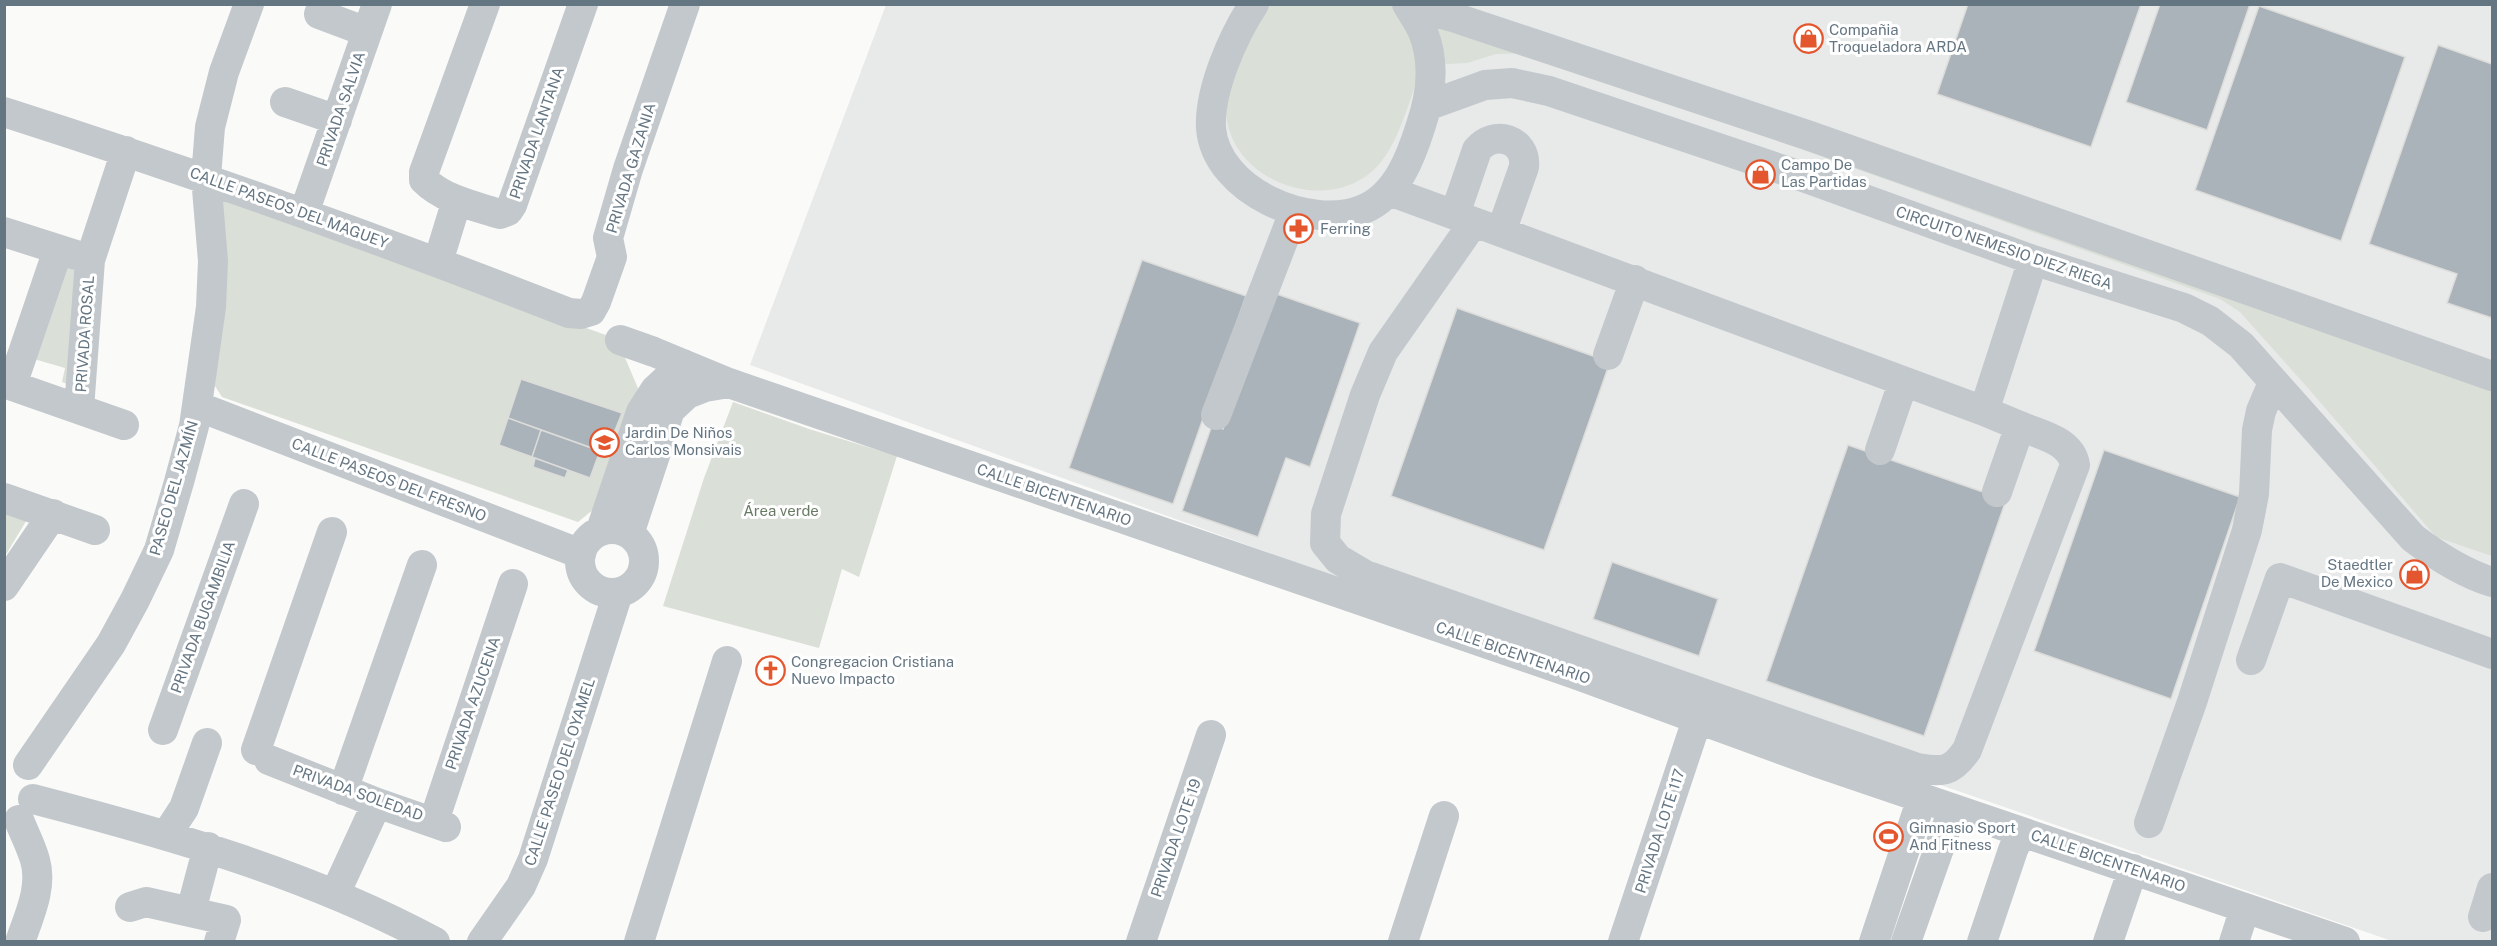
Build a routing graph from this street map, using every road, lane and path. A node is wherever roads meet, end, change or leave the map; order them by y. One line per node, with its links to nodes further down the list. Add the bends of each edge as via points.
1 (377, 4): 9 (street, PRIVADA SALVIA)
2 (484, 4): 19 (street, PRIVADA LANTANA, via 424,172 424,180)
3 (583, 4): 19 (street, PRIVADA LANTANA, via 512,205 500,214)
4 (685, 4): 29 (street, PRIVADA GAZANIA, via 628,169 608,238 612,257 596,302 591,311)
5 (1254, 4): 20 (street, via 1241,24 1225,64 1212,104 1211,130 1222,159 1242,184)
6 (1407, 4): 11 (street, via 1423,32 1429,54); 14 (street)
7 (240, 7): 17 (street, PASEO DEL JAZMÍN, via 210,127)
8 (319, 14): 9 (street)
9 (367, 32): 13 (street, PRIVADA SALVIA)
10 (285, 102): 13 (street)
11 (1427, 106): 16 (street, CIRCUITO NEMESIO DIEZ RIEGA, via 1485,85 1512,83 1549,91); 18 (street, via 1403,171)
12 (4, 112): 15 (street, CALLE PASEOS DEL MAGUEY)
13 (337, 120): 21 (street, PRIVADA SALVIA)
14 (1810, 136): 16 (street); 33 (street)
15 (126, 151): 17 (street, CALLE PASEOS DEL MAGUEY); 25 (street, PRIVADA ROSAL)
16 (1796, 174): 26 (street, CIRCUITO NEMESIO DIEZ RIEGA)
17 (206, 177): 21 (street, CALLE PASEOS DEL MAGUEY); 38 (street, PASEO DEL JAZMÍN, via 213,261 211,307)
18 (1389, 191): 20 (street, via 1365,208 1341,215); 22 (street)
19 (458, 200): 27 (street)
20 (1294, 212): 41 (street)
21 (304, 213): 27 (street, CALLE PASEOS DEL MAGUEY)
22 (1477, 223): 28 (street); 43 (street, via 1383,352 1326,514 1325,543 1338,559 1365,575 1906,764 1942,772 1958,763 1967,750 2075,465 2073,454 2064,445)
23 (4, 232): 24 (street, PRIVADA ROSAL)
24 (58, 250): 25 (street, PRIVADA ROSAL); 37 (street)
25 (90, 260): 39 (street, PRIVADA ROSAL)
26 (2033, 260): 36 (street, CIRCUITO NEMESIO DIEZ RIEGA, via 2184,308 2210,321 2241,345); 40 (street)
27 (438, 262): 29 (street, CALLE PASEOS DEL MAGUEY)
28 (1635, 280): 31 (street); 35 (street)
29 (569, 313)
30 (620, 340): 32 (street, CALLE BICENTENARIO)
31 (1608, 356)
32 (683, 364): 34 (street, CALLE BICENTENARIO); 51 (street, via 655,390 641,412)
33 (2493, 376)
34 (729, 383): 51 (street, via 687,394 670,410); 61 (street, CALLE BICENTENARIO, via 921,462 1575,674)
35 (1903, 383): 40 (street); 44 (street)
36 (2273, 383): 54 (street, CIRCUITO NEMESIO DIEZ RIEGA, via 2413,538 2439,557); 72 (street, via 2257,430 2254,494 2247,530)
37 (8, 384): 39 (street)
38 (197, 406): 52 (street, CALLE PASEOS DEL FRESNO); 65 (street, PASEO DEL JAZMÍN, via 159,550 145,580 111,644)
39 (79, 409): 42 (street)
40 (1984, 411): 43 (street)
41 (1216, 415)
42 (124, 425)
43 (2019, 426): 45 (street)
44 (1880, 450)
45 (1997, 492)
46 (4, 498): 48 (street)
47 (244, 504): 62 (street, PRIVADA BUGAMBILIA)
48 (53, 514): 49 (street); 56 (street)
49 (95, 530)
50 (332, 532): 66 (street, PRIVADA SOLEDAD, via 262,755)
51 (615, 532): 52 (street, via 585,544); 57 (street, via 639,547 643,566 635,583)
52 (581, 554): 57 (street, via 580,564 589,583 607,593)
53 (422, 565): 66 (street)
54 (2493, 582)
55 (513, 584): 73 (street, PRIVADA AZUCENA)
56 (4, 586)
57 (618, 593): 88 (street, CALLE PASEO DEL OYAMEL, via 533,859 520,886)
58 (2493, 654): 59 (street, via 2280,578)
59 (2251, 660)
60 (727, 661): 89 (street)
61 (1697, 720): 67 (street, CALLE BICENTENARIO, via 1809,772); 92 (street, PRIVADA LOTE 117)
62 (163, 730)
63 (1210, 735): 90 (street, PRIVADA LOTE 19)
64 (207, 742): 75 (street, via 184,808)
65 (16, 760): 70 (street, via 33,781)
66 (343, 790): 68 (street, PRIVADA SOLEDAD)
67 (1922, 798): 69 (street, CALLE BICENTENARIO); 93 (street)
68 (377, 803): 73 (street, PRIVADA SOLEDAD); 79 (street)
69 (1953, 809): 74 (street, CALLE BICENTENARIO); 94 (street)
70 (19, 815): 75 (street); 86 (street, via 38,879)
71 (1444, 816): 91 (street)
72 (2149, 823)
73 (440, 824)
74 (2021, 832): 77 (street, CALLE BICENTENARIO); 95 (street)
75 (168, 834): 76 (street)
76 (208, 847): 79 (street); 82 (street)
77 (2133, 869): 81 (street, CALLE BICENTENARIO); 96 (street)
78 (2493, 888): 83 (street)
79 (335, 894): 84 (street)
80 (130, 907): 82 (street, via 146,902)
81 (2246, 908): 97 (street); 98 (street, CALLE BICENTENARIO)
82 (191, 911): 85 (street)
83 (2482, 917)
84 (384, 929): 87 (street)
85 (223, 931)
86 (20, 942)
87 (435, 942)
88 (482, 942)
89 (639, 942)
90 (1141, 942)
91 (1402, 942)
92 (1623, 942)
93 (1874, 942)
94 (1906, 942)
95 (1982, 942)
96 (2108, 942)
97 (2234, 942)
98 (2345, 942)

